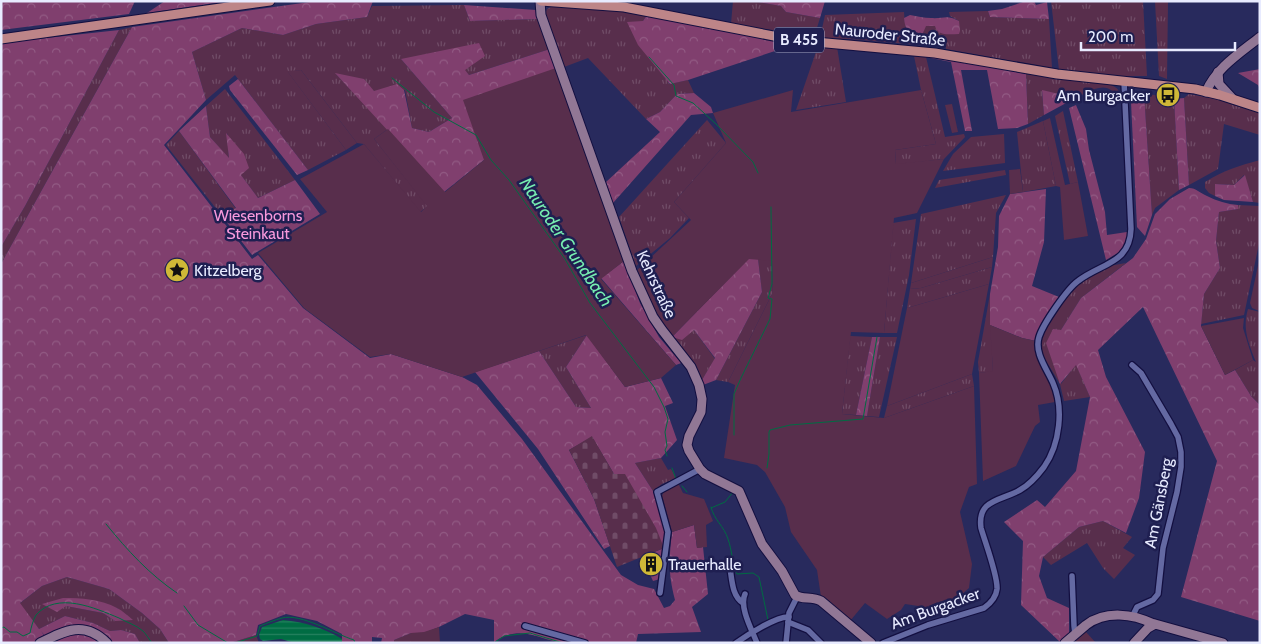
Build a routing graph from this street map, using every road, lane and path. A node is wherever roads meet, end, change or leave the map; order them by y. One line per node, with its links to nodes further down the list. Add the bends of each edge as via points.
1 (270, 1): 4 (main road)
2 (541, 1): 6 (main road, Nauroder Straße / B 455, via 624,7 779,37 935,53 1036,71); 11 (street, Kehrstraße, via 541,15 632,271 654,317 691,366 699,384 701,412 687,445)
3 (1260, 37): 5 (street)
4 (1, 39)
5 (1218, 72): 7 (street); 8 (street, via 1220,84)
6 (1124, 81): 7 (main road, Nauroder Straße / B 455); 32 (street, Am Burgacker, via 1131,240 1123,254 1074,284 1039,336 1039,354 1058,402 1059,427 1041,472 1024,488 988,504 982,511 980,521 997,584 995,596 984,608)
7 (1206, 92): 8 (main road, B 455)
8 (1232, 98): 9 (main road, B 455)
9 (1260, 108)
10 (1132, 366): 18 (street, Am Gänsberg, via 1141,373 1175,430 1181,460 1175,504 1163,548 1158,594 1153,600 1136,607)
11 (700, 469): 14 (street, via 657,492 668,532); 16 (street, Kehrstraße, via 710,478 739,491 762,544)
12 (730, 568): 17 (street, via 734,591)
13 (1072, 576): 23 (street)
14 (660, 593)
15 (745, 594): 17 (street)
16 (797, 597): 19 (street); 31 (street, via 821,601)
17 (743, 603): 22 (street)
18 (1132, 617): 21 (street); 23 (street, via 1100,618)
19 (788, 619): 22 (street, via 782,617); 29 (street); 30 (street, via 808,630)
20 (525, 626): 26 (street)
21 (1151, 626): 34 (street); 35 (street)
22 (753, 632): 27 (street); 28 (street)
23 (1075, 634): 33 (street)
24 (40, 643): 25 (street, via 77,629 96,634)
25 (107, 643)
26 (585, 643)
27 (736, 643)
28 (757, 643)
29 (786, 643)
30 (821, 643)
31 (871, 643)
32 (883, 643)
33 (1065, 643)
34 (1134, 643)
35 (1223, 643)

